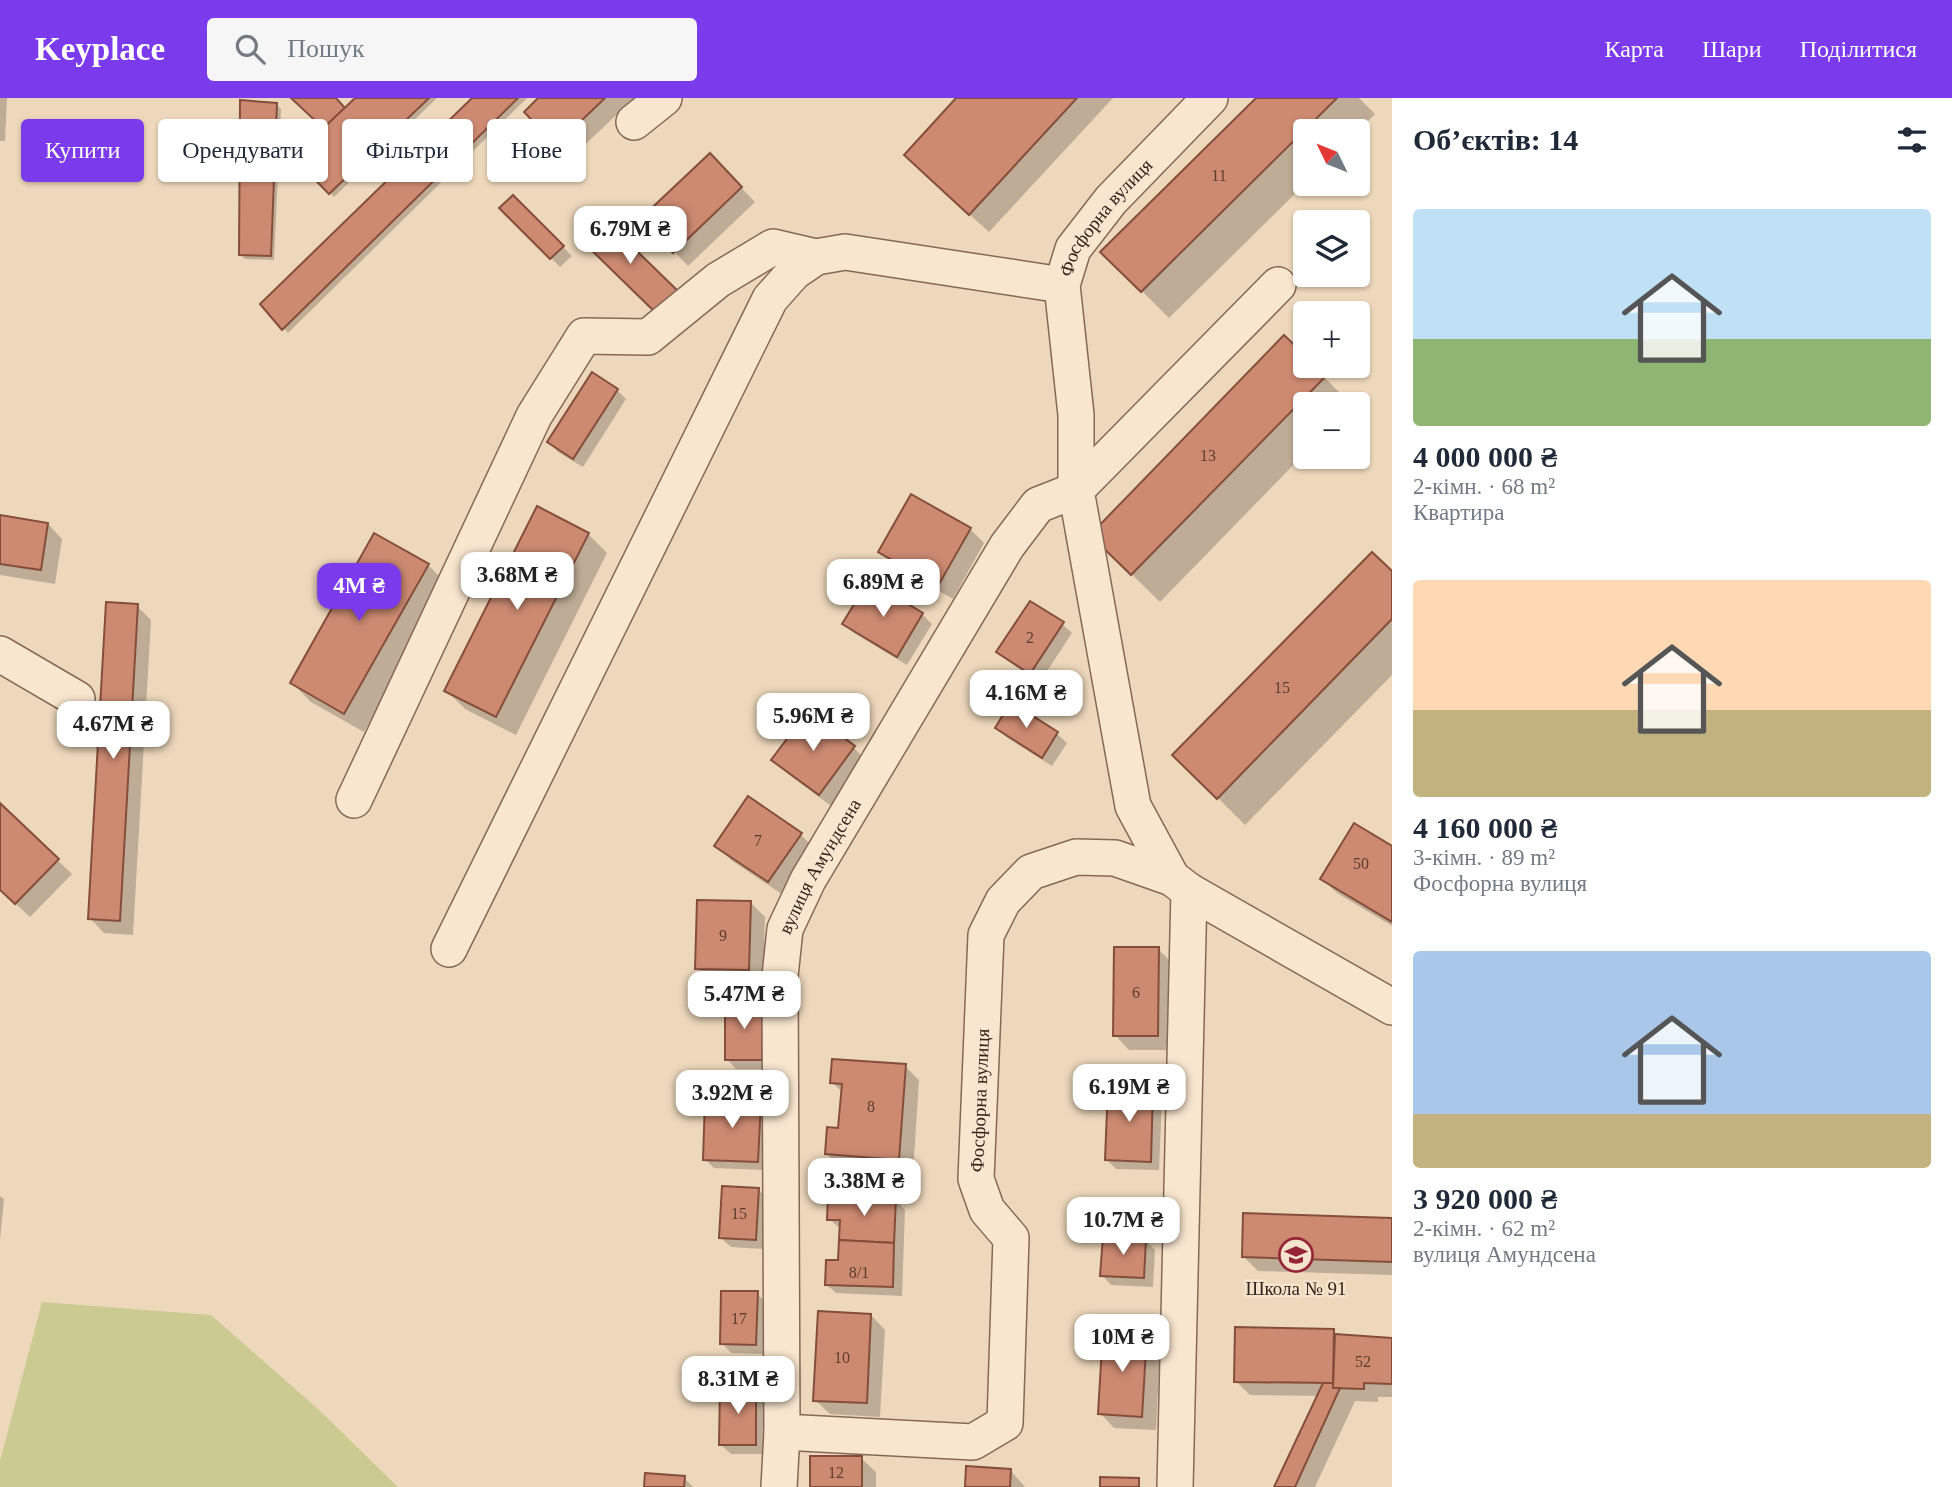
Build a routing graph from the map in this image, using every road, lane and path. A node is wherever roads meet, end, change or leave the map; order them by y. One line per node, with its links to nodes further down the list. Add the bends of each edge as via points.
1 (664, 98): 3 (street)
2 (1210, 98): 5 (street, Фосфорна вулиця, via 1111,200 1073,249)
3 (634, 122)
4 (816, 257): 5 (street, via 845,252); 10 (street, via 773,247 718,280 648,337 584,337 534,416); 12 (street, via 794,272 770,299)
5 (1062, 285): 7 (street, Фосфорна вулиця, via 1076,415)
6 (1278, 285): 7 (street)
7 (1076, 490): 11 (street, Фосфорна вулиця, via 1133,806); 14 (street, вулиця Амундсена, via 1038,505 1007,546 808,880 785,929 780,976)
8 (0, 654): 9 (street)
9 (78, 699)
10 (354, 800)
11 (1181, 885): 13 (street, Фосфорна вулиця); 14 (street, Фосфорна вулиця, via 1115,858 1076,857 1031,872 1003,901 986,936 976,1179 987,1210 1012,1238 1005,1423 973,1442); 16 (street)
12 (449, 949)
13 (1392, 1007)
14 (782, 1432): 15 (street, вулиця Амундсена)
15 (779, 1487)
16 (1175, 1487)

